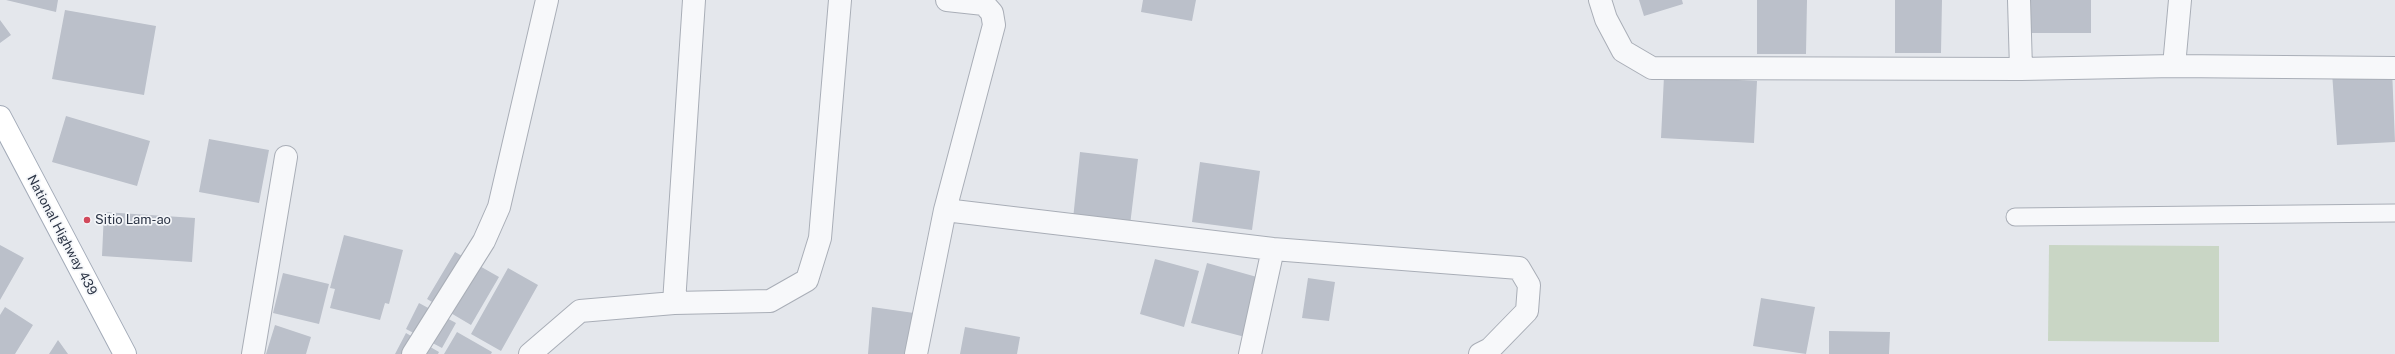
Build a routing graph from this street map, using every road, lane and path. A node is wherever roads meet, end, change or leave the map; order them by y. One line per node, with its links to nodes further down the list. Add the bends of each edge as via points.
1 (547, 0): 20 (street, via 499,207 484,241)
2 (694, 0): 17 (street)
3 (840, 0): 17 (street, via 820,238 807,280 770,301)
4 (947, 0): 13 (street, via 984,4 992,13 994,25)
5 (1600, 0): 10 (street, via 1606,19 1623,51 1652,68)
6 (2019, 0): 10 (street)
7 (2180, 0): 8 (street)
8 (2174, 66): 9 (street); 10 (street)
9 (2395, 68)
10 (2021, 69)
11 (0, 117): 18 (main road, National Highway 439)
12 (286, 156): 19 (street)
13 (945, 210): 16 (street); 22 (street)
14 (2395, 213): 15 (lane)
15 (2015, 218)
16 (1273, 249): 23 (street); 24 (street, via 1519,268 1528,285 1527,311 1490,349)
17 (674, 303): 21 (street, via 580,311)
18 (125, 354)
19 (253, 354)
20 (413, 354)
21 (530, 354)
22 (916, 354)
23 (1250, 354)
24 (1480, 354)

